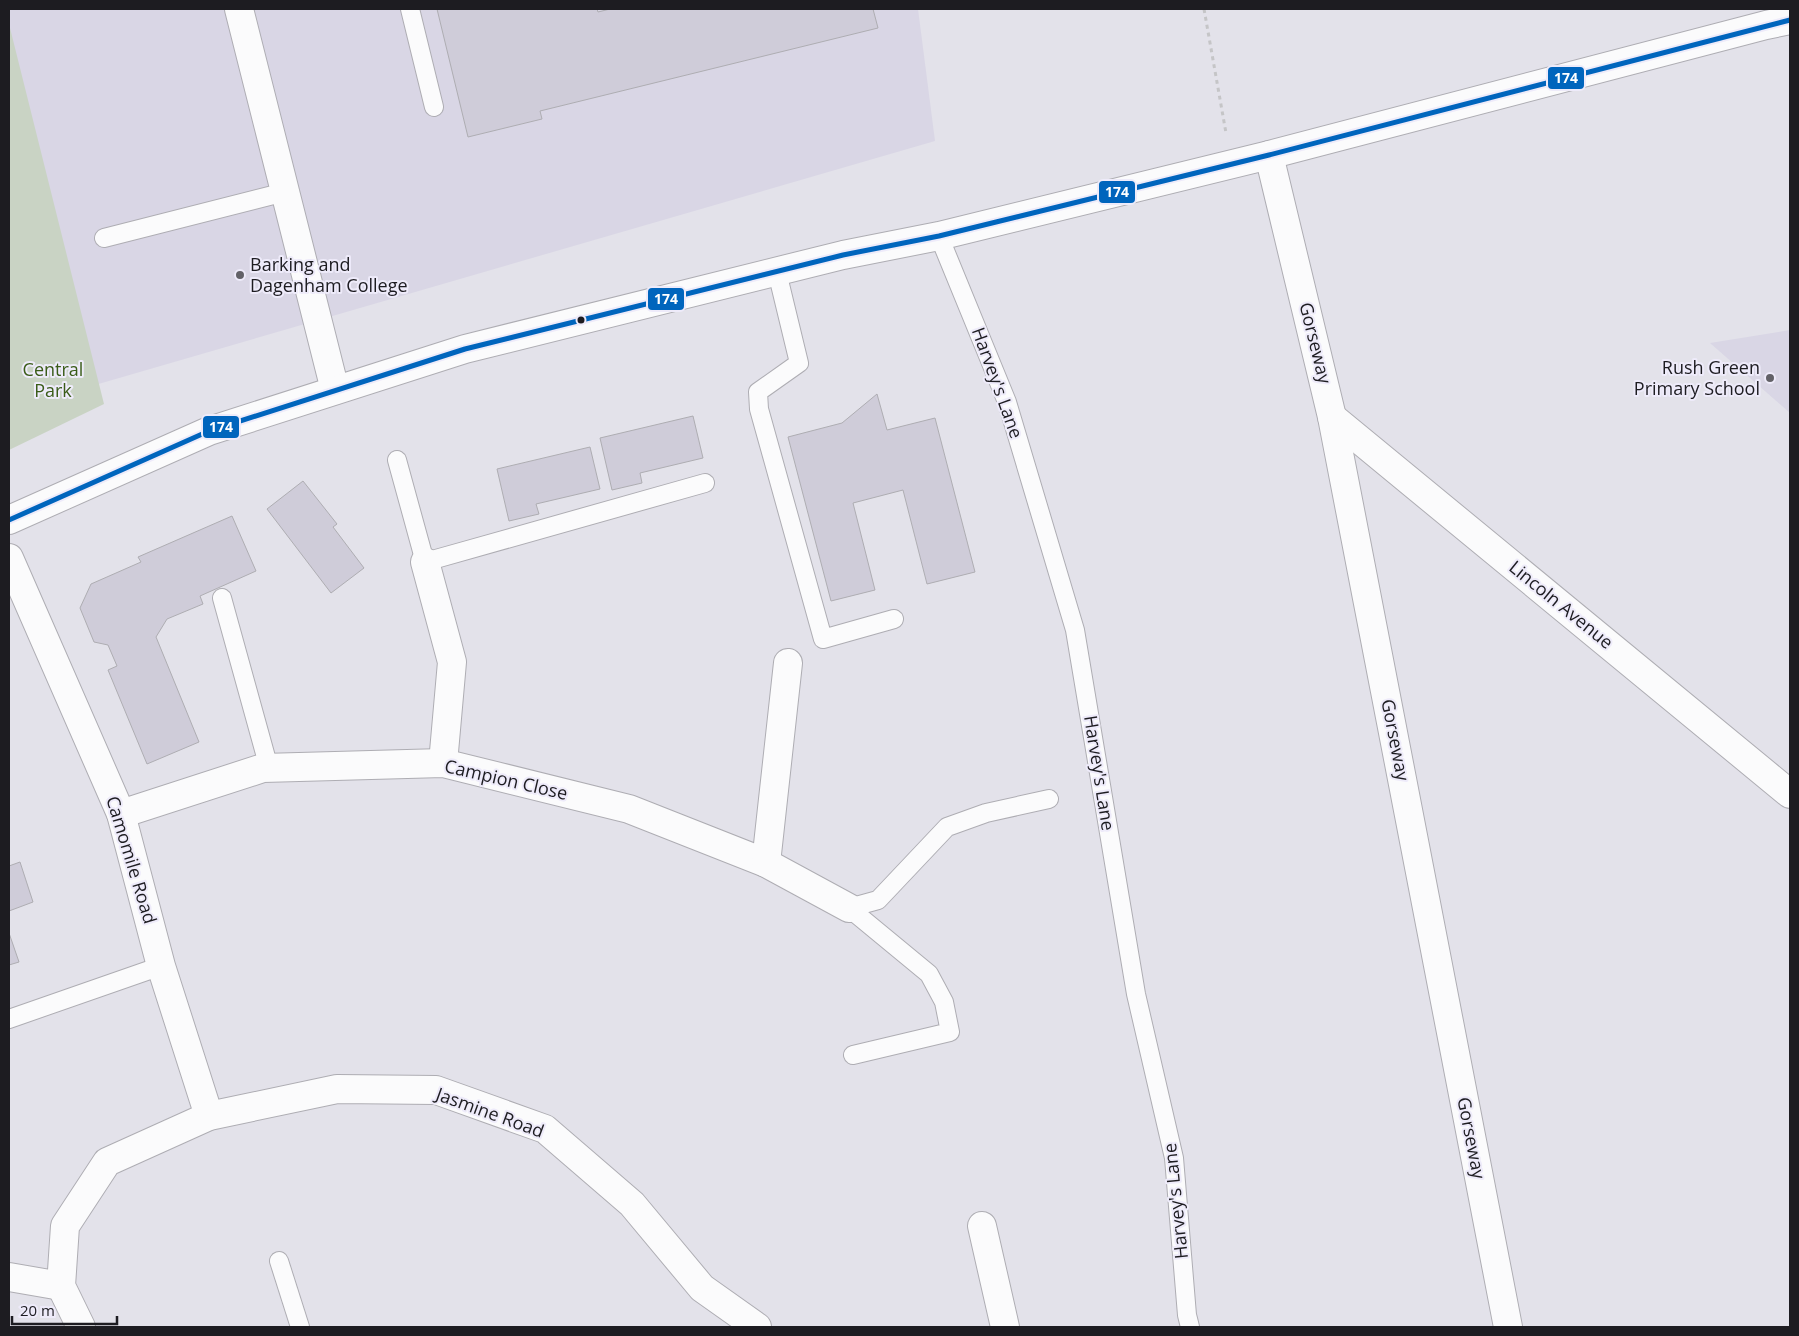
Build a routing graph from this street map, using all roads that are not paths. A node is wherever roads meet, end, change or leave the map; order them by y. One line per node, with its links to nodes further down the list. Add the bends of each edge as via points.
1 (239, 9): 6 (street)
2 (410, 9): 4 (lane)
3 (1780, 17): 5 (street)
4 (434, 107)
5 (1270, 155): 7 (street); 11 (street, Gorseway)
6 (285, 192): 8 (lane); 10 (street)
7 (940, 236): 9 (street); 39 (lane, Harvey's Lane, via 1007,402 1075,630 1136,994 1174,1158)
8 (104, 238)
9 (777, 272): 10 (street, via 465,349); 18 (lane, via 800,363 758,392 759,408 823,639)
10 (335, 390): 14 (street, via 209,431)
11 (1332, 417): 22 (street, Lincoln Avenue); 40 (street, Gorseway)
12 (398, 460): 16 (lane)
13 (705, 484): 16 (lane)
14 (9, 520)
15 (9, 558): 24 (street, Camomile Road)
16 (425, 562): 20 (street, via 452,662)
17 (222, 598): 21 (lane)
18 (894, 619)
19 (788, 663): 25 (street)
20 (443, 763): 21 (street, Campion Close); 25 (street, Campion Close, via 629,809)
21 (269, 768): 24 (street, Campion Close)
22 (1790, 794)
23 (1049, 799): 26 (lane, via 986,813 947,826 878,900)
24 (121, 814): 27 (street, Camomile Road)
25 (766, 863): 26 (street, Campion Close)
26 (849, 908): 29 (lane, via 929,974 944,1002 950,1032)
27 (161, 966): 28 (lane); 30 (street, Camomile Road)
28 (9, 1018)
29 (853, 1056)
30 (209, 1116): 34 (street, Jasmine Road, via 107,1162 65,1226); 37 (street, Jasmine Road, via 337,1089 436,1090 545,1129 632,1204 702,1288)
31 (982, 1226): 38 (street)
32 (279, 1262): 36 (lane)
33 (9, 1278): 34 (street)
34 (61, 1286): 35 (street)
35 (81, 1327)
36 (300, 1327)
37 (757, 1327)
38 (1006, 1327)
39 (1190, 1327)
40 (1508, 1327)

